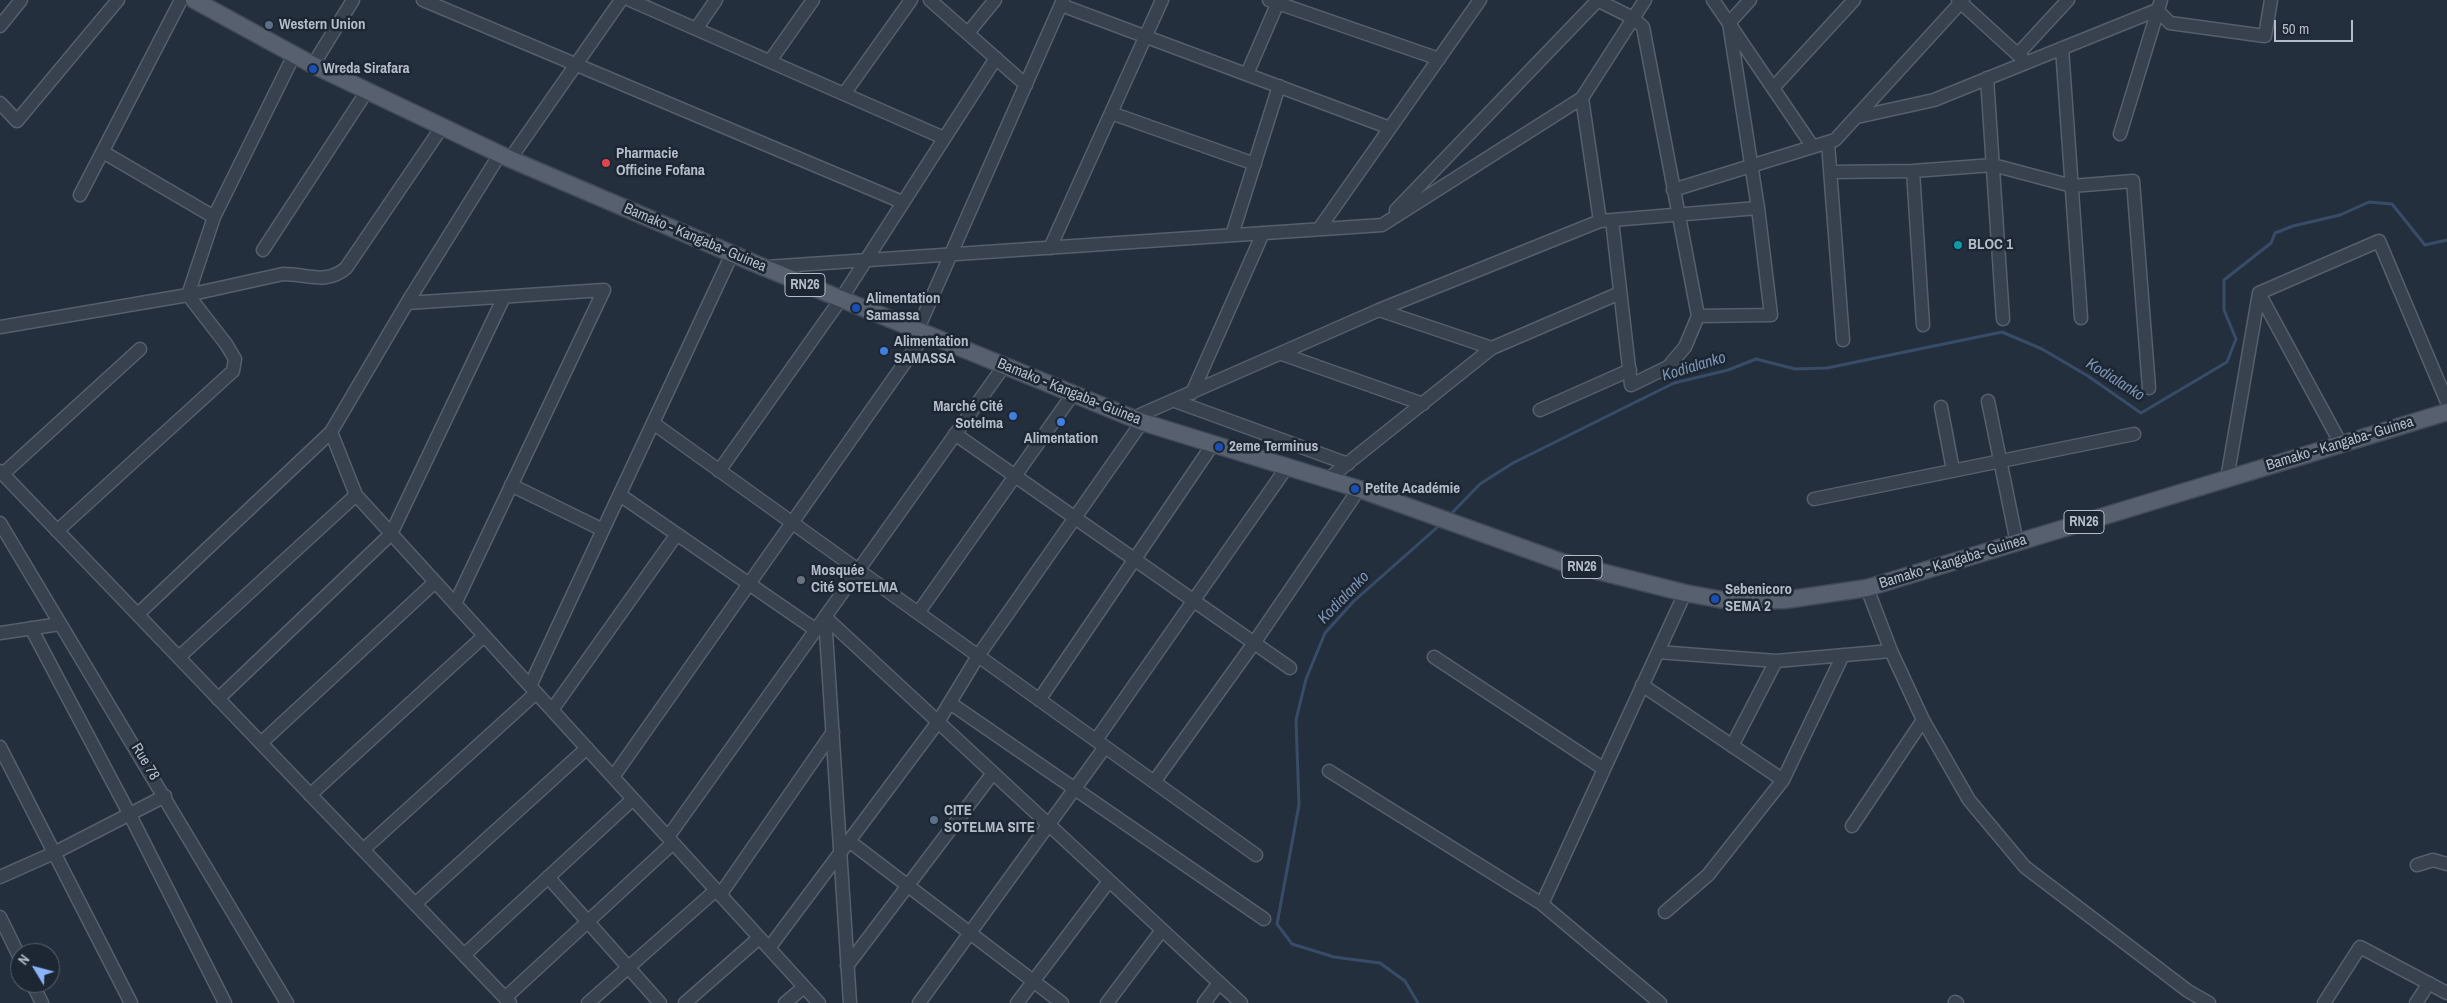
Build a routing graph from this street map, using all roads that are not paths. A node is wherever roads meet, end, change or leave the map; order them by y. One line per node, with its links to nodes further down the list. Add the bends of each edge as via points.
1 (21, 0): 29 (street)
2 (118, 0): 49 (street, via 17,121)
3 (181, 0): 58 (street)
4 (194, 0): 34 (main road, Bamako - Kangaba- Guinea / RN26)
5 (353, 0): 40 (street)
6 (423, 0): 39 (street)
7 (621, 0): 39 (street)
8 (630, 0): 30 (street)
9 (716, 0): 30 (street)
10 (813, 0): 38 (street)
11 (911, 0): 47 (street)
12 (930, 0): 31 (street)
13 (995, 0): 31 (street)
14 (1162, 0): 32 (street)
15 (1480, 0): 37 (street)
16 (1597, 0): 27 (street); 73 (street)
17 (1645, 0): 27 (street)
18 (1713, 0): 28 (street)
19 (1750, 0): 28 (street)
20 (1854, 0): 45 (street)
21 (2068, 0): 36 (street)
22 (2271, 0): 26 (street, via 2265,36 2170,23)
23 (1275, 1): 37 (street); 41 (street)
24 (1961, 1): 36 (street); 51 (street)
25 (1062, 2): 32 (street); 43 (street)
26 (2159, 5): 33 (street); 54 (street)
27 (1634, 18): 48 (street); 66 (street, via 1643,27)
28 (1729, 23): 45 (street); 62 (street)
29 (0, 26)
30 (696, 29): 38 (street)
31 (968, 33): 35 (street)
32 (1146, 37): 41 (street); 50 (street)
33 (2062, 48): 36 (street); 65 (street)
34 (294, 55): 40 (main road, Bamako - Kangaba- Guinea / RN26); 71 (street)
35 (996, 58): 43 (street); 55 (street)
36 (2022, 58): 42 (street)
37 (1439, 59): 53 (street)
38 (770, 61): 47 (street)
39 (576, 64): 59 (street); 68 (street)
40 (313, 65): 46 (main road, Bamako - Kangaba- Guinea / RN26)
41 (1247, 74): 44 (street)
42 (1987, 78): 51 (street, via 1934,100); 61 (street)
43 (1026, 85): 80 (street)
44 (1279, 86): 53 (street); 60 (street)
45 (1773, 88): 57 (street)
46 (367, 91): 52 (main road, Bamako - Kangaba- Guinea / RN26); 78 (street)
47 (844, 94): 55 (street)
48 (1582, 98): 72 (street); 73 (street)
49 (0, 103)
50 (1111, 113): 60 (street); 77 (street)
51 (1857, 117): 56 (street)
52 (442, 127): 59 (main road, Bamako - Kangaba- Guinea / RN26); 85 (street, via 346,268 338,275 328,279 283,274)
53 (1390, 128): 74 (street)
54 (2120, 134)
55 (944, 138): 68 (street)
56 (1828, 143): 57 (street); 64 (street)
57 (1813, 148): 62 (street)
58 (103, 152): 67 (street); 71 (street)
59 (504, 157): 79 (main road, Bamako - Kangaba- Guinea / RN26); 88 (street)
60 (1254, 164): 76 (street)
61 (1993, 165): 63 (street); 65 (street); 92 (street)
62 (1751, 166): 66 (street); 69 (street)
63 (1913, 171): 64 (street); 93 (street)
64 (1830, 172): 96 (street)
65 (2072, 186): 91 (street); 102 (street, via 2133,181)
66 (1673, 190): 70 (street)
67 (80, 195)
68 (902, 202): 81 (street)
69 (1758, 208): 70 (street); 90 (street, via 1771,315)
70 (1678, 215): 72 (street); 90 (street)
71 (214, 217): 85 (street)
72 (1606, 220): 83 (street); 89 (street)
73 (1382, 225): 74 (street)
74 (1319, 229): 75 (street)
75 (1263, 233): 76 (street); 104 (street)
76 (1232, 235): 77 (street)
77 (1050, 248): 80 (street)
78 (263, 250)
79 (732, 254): 82 (main road, Bamako - Kangaba- Guinea / RN26); 113 (street)
80 (951, 254): 81 (street); 95 (street)
81 (864, 260): 82 (street); 87 (street)
82 (763, 267): 87 (main road, Bamako - Kangaba- Guinea / RN26)
83 (1620, 293): 97 (street); 101 (street)
84 (2259, 293): 107 (street, via 2380,241); 118 (street); 126 (street)
85 (188, 295): 94 (street); 136 (street, via 235,359 233,371)
86 (504, 297): 88 (street); 128 (street, via 604,290); 138 (street)
87 (840, 299): 95 (main road, Bamako - Kangaba- Guinea / RN26); 123 (street)
88 (407, 303): 114 (street)
89 (1380, 310): 97 (street); 99 (street)
90 (1698, 316): 101 (street, via 1685,347 1668,367 1631,385)
91 (2081, 318)
92 (2003, 319)
93 (1923, 325)
94 (0, 327)
95 (921, 332): 100 (main road, Bamako - Kangaba- Guinea / RN26); 135 (street)
96 (1843, 340)
97 (1492, 348): 108 (street)
98 (140, 349): 124 (street)
99 (1282, 354): 104 (street); 108 (street)
100 (1004, 366): 103 (main road, Bamako - Kangaba- Guinea / RN26); 115 (street)
101 (1630, 370): 110 (street)
102 (2148, 388)
103 (1073, 394): 112 (main road, Bamako - Kangaba- Guinea / RN26); 125 (street)
104 (1192, 394): 105 (street)
105 (1175, 401): 112 (street); 120 (street)
106 (1988, 401): 119 (street)
107 (2447, 402)
108 (1423, 404): 120 (street)
109 (1941, 407): 122 (street)
110 (1540, 410)
111 (2447, 412): 118 (main road, Bamako - Kangaba- Guinea / RN26)
112 (1137, 420): 117 (main road, Bamako - Kangaba- Guinea / RN26); 133 (street)
113 (653, 423): 123 (street); 131 (street)
114 (331, 432): 130 (street); 150 (street)
115 (955, 434): 125 (street); 142 (street)
116 (2134, 434): 119 (street)
117 (1213, 444): 121 (main road, Bamako - Kangaba- Guinea / RN26); 141 (street)
118 (2341, 444): 126 (main road, Bamako - Kangaba- Guinea / RN26)
119 (2000, 461): 122 (street); 140 (street)
120 (1348, 464): 127 (street)
121 (1287, 467): 127 (main road, Bamako - Kangaba- Guinea / RN26); 147 (street)
122 (1952, 470): 132 (street)
123 (719, 471): 135 (street)
124 (2, 472): 136 (street)
125 (1015, 476): 133 (street); 149 (street)
126 (2227, 479): 140 (main road, Bamako - Kangaba- Guinea / RN26)
127 (1328, 480): 129 (main road, Bamako - Kangaba- Guinea / RN26)
128 (511, 485): 137 (street); 148 (street)
129 (1359, 489): 146 (main road, Bamako - Kangaba- Guinea / RN26, via 1562,562); 157 (street)
130 (356, 495): 138 (street); 162 (street)
131 (620, 495): 137 (street); 139 (street)
132 (1814, 498)
133 (1074, 518): 141 (street); 161 (street)
134 (0, 523): 152 (street, Rue 78)
135 (792, 523): 142 (street); 144 (street)
136 (57, 530): 150 (street)
137 (603, 530): 167 (street)
138 (391, 534): 143 (street); 168 (street)
139 (677, 534): 144 (street); 171 (street)
140 (2017, 543): 145 (main road, Bamako - Kangaba- Guinea / RN26)
141 (1135, 560): 147 (street); 169 (street)
142 (858, 570): 149 (street); 151 (street)
143 (435, 582): 148 (street); 175 (street)
144 (749, 584): 154 (street); 183 (street)
145 (1867, 588): 146 (main road, Bamako - Kangaba- Guinea / RN26, via 1785,600 1729,601); 158 (street)
146 (1685, 593): 159 (street)
147 (1194, 601): 157 (street); 176 (street)
148 (455, 604): 156 (street)
149 (918, 613): 161 (street)
150 (138, 614): 162 (street)
151 (825, 617): 154 (street); 173 (street); 174 (street)
152 (60, 624): 153 (street); 188 (street, Rue 78)
153 (31, 628): 155 (street); 190 (street)
154 (816, 630): 193 (street)
155 (0, 633)
156 (484, 636): 167 (street); 187 (street)
157 (1254, 643): 165 (street); 185 (street)
158 (1891, 651): 160 (street); 172 (street)
159 (1658, 652): 164 (street); 166 (street)
160 (1843, 655): 164 (street); 184 (street)
161 (978, 656): 169 (street); 170 (street)
162 (179, 657): 168 (street)
163 (1434, 657): 180 (street)
164 (1776, 661): 177 (street)
165 (1290, 668)
166 (1642, 685): 177 (street); 180 (street)
167 (533, 689): 171 (street); 195 (street)
168 (218, 699): 175 (street)
169 (1039, 700): 176 (street)
170 (950, 702): 173 (street); 186 (street)
171 (552, 710): 178 (street)
172 (1924, 720): 192 (street); 242 (street, via 1969,800 2025,866 2188,991)
173 (938, 722): 182 (street); 194 (street)
174 (833, 732): 196 (street); 205 (street)
175 (261, 743): 187 (street)
176 (1100, 744): 185 (street); 186 (street)
177 (1732, 746): 184 (street)
178 (587, 748): 183 (street); 206 (street)
179 (1, 753): 197 (street)
180 (1604, 769): 207 (street)
181 (1328, 771): 207 (street)
182 (994, 773): 191 (street); 204 (street)
183 (613, 777): 189 (street)
184 (1783, 780): 208 (street, via 1708,875)
185 (1154, 782): 198 (street)
186 (1074, 789): 191 (street); 210 (street)
187 (310, 795): 195 (street)
188 (165, 796): 190 (street); 228 (street, Rue 78)
189 (633, 799): 193 (street); 202 (street)
190 (130, 815): 197 (street); 227 (street)
191 (1049, 824): 203 (street); 213 (street)
192 (1852, 826)
193 (671, 840): 205 (street); 211 (street)
194 (849, 841): 196 (street); 204 (street)
195 (363, 850): 206 (street)
196 (840, 853): 216 (street); 218 (street)
197 (54, 854): 201 (street); 226 (street)
198 (1256, 855)
199 (2447, 864): 200 (street, via 2433,860)
200 (2417, 865)
201 (0, 877)
202 (548, 877): 211 (street); 217 (street)
203 (1109, 881): 212 (street); 220 (street)
204 (908, 886): 213 (street); 218 (street)
205 (718, 892): 214 (street); 219 (street)
206 (415, 904): 217 (street)
207 (1542, 904): 241 (street)
208 (1665, 912)
209 (0, 917): 215 (street)
210 (1264, 919)
211 (588, 922): 219 (street); 225 (street)
212 (1162, 930): 221 (street); 238 (street)
213 (970, 934): 220 (street); 235 (street)
214 (759, 938): 216 (street); 231 (street)
215 (13, 943)
216 (769, 948): 223 (street)
217 (464, 955): 225 (street)
218 (848, 966): 234 (street)
219 (628, 967): 229 (street); 230 (street)
220 (1034, 981): 236 (street); 237 (street)
221 (1219, 983): 239 (street); 240 (street)
222 (2429, 983): 224 (street); 243 (street, via 2360,947); 244 (street)
223 (804, 987): 232 (street); 233 (street)
224 (2447, 993)
225 (507, 1001)
226 (131, 1003)
227 (225, 1003)
228 (288, 1003)
229 (588, 1003)
230 (660, 1003)
231 (685, 1003)
232 (785, 1003)
233 (819, 1003)
234 (850, 1003)
235 (919, 1003)
236 (1017, 1003)
237 (1062, 1003)
238 (1107, 1003)
239 (1204, 1003)
240 (1241, 1003)
241 (1660, 1003)
242 (2209, 1003)
243 (2324, 1003)
244 (2416, 1003)

